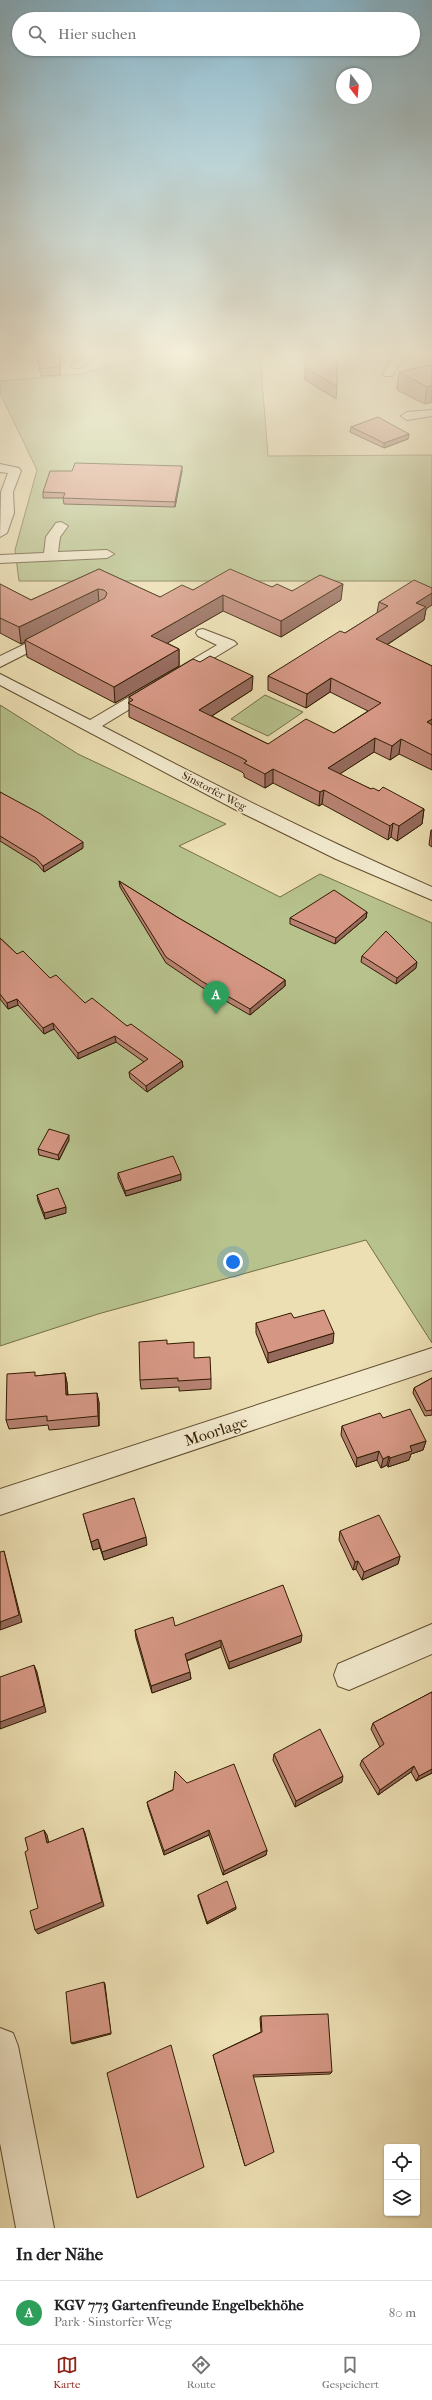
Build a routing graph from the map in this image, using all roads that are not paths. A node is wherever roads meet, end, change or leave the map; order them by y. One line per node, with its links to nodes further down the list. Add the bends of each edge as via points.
1 (0, 468): 3 (street, via 15,470 8,492 7,513)
2 (61, 526): 5 (street, via 53,537)
3 (0, 533)
4 (107, 554): 5 (street)
5 (50, 557): 6 (street)
6 (0, 559)
7 (65, 628): 9 (street)
8 (203, 633): 11 (street, via 229,644)
9 (0, 662)
10 (0, 679): 11 (street, Sinstorfer Weg)
11 (91, 726): 12 (street, Sinstorfer Weg, via 246,808 342,855)
12 (432, 894)
13 (432, 1359): 14 (street, Moorlage)
14 (0, 1502)
15 (432, 1639): 16 (street)
16 (350, 1675)
17 (0, 2048): 18 (street)
18 (35, 2228)

